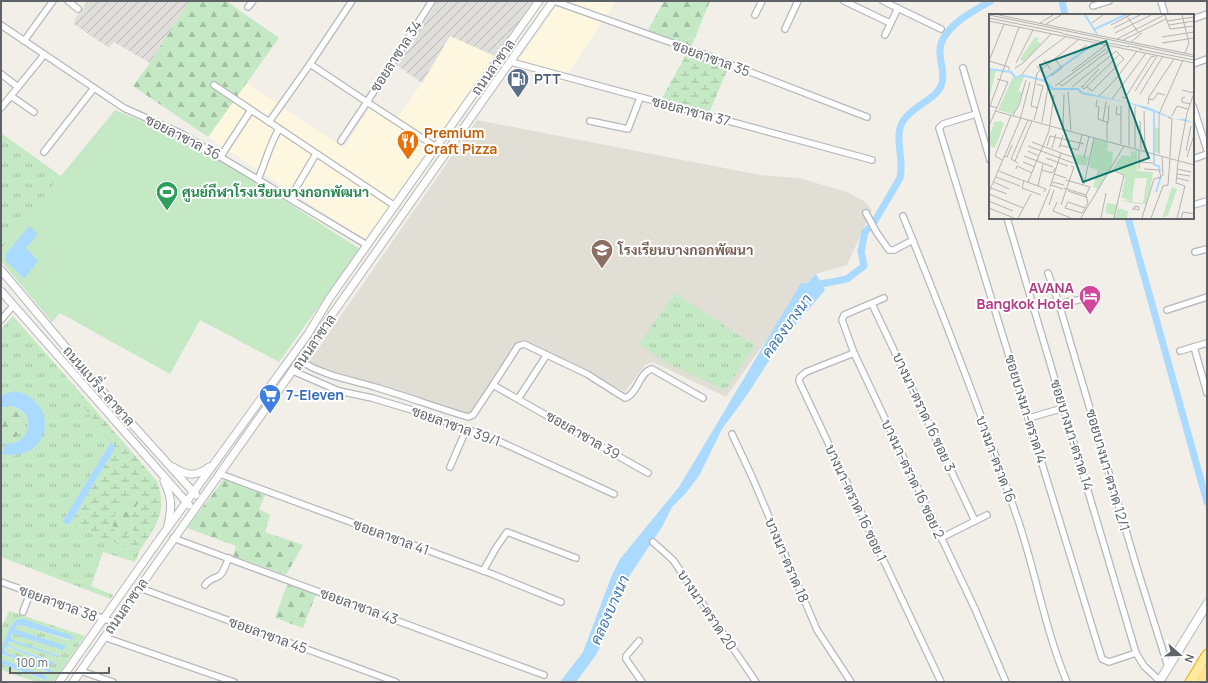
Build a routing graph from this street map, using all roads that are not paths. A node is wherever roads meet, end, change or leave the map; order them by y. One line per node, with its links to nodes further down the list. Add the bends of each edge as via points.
1 (53, 1): 27 (street)
2 (68, 1): 17 (street)
3 (253, 1): 15 (street)
4 (352, 1): 31 (street)
5 (432, 1): 40 (street, ซอยลาซาล 34)
6 (539, 1): 51 (street, ถนนลาซาล)
7 (554, 1): 30 (street, ถนนลาซาล); 46 (street, ซอยลาซาล 35, via 709,56)
8 (762, 1): 20 (street)
9 (798, 1): 24 (street)
10 (883, 1): 16 (street)
11 (1109, 1): 14 (street)
12 (1161, 1): 18 (street)
13 (847, 2): 22 (street)
14 (1093, 6)
15 (248, 7)
16 (898, 8): 22 (street); 25 (street)
17 (78, 9)
18 (1165, 14)
19 (1207, 14): 21 (street)
20 (755, 15)
21 (1194, 19)
22 (890, 23): 26 (street)
23 (1, 25): 27 (street, ซอยลาซาล 36)
24 (785, 29)
25 (941, 29)
26 (885, 35)
27 (24, 41): 28 (street, ซอยลาซาล 36)
28 (44, 55): 36 (street); 37 (street, ซอยลาซาล 36)
29 (1207, 59): 32 (street)
30 (511, 62): 39 (street, ซอยลาซาล 37); 71 (street, ถนนลาซาล)
31 (310, 64): 40 (street); 48 (street)
32 (1194, 64)
33 (963, 68): 45 (street)
34 (1, 74): 36 (street)
35 (214, 85): 42 (street)
36 (18, 87): 38 (street)
37 (94, 88): 53 (street); 56 (street, ซอยลาซาล 36, via 124,108 182,134)
38 (11, 96): 41 (street); 43 (street)
39 (640, 98): 47 (street, via 628,128); 59 (street, ซอยลาซาล 37)
40 (367, 102): 50 (street); 51 (street, ซอยลาซาล 34)
41 (1, 108)
42 (251, 110): 48 (street); 56 (street)
43 (34, 112)
44 (1194, 113): 52 (street)
45 (976, 114): 57 (street); 99 (street, ซอยบางนา-ตราด14, via 943,124 940,128)
46 (866, 117)
47 (590, 121)
48 (269, 122): 49 (street)
49 (279, 129): 54 (street); 60 (street, via 270,144 269,155)
50 (341, 141)
51 (436, 148): 64 (street, ถนนลาซาล)
52 (1207, 150)
53 (44, 152)
54 (316, 154): 61 (street); 64 (street)
55 (1207, 154): 58 (street)
56 (221, 156): 60 (street, ซอยลาซาล 36)
57 (989, 157)
58 (1194, 159)
59 (872, 160)
60 (258, 179): 61 (street, ซอยลาซาล 36)
61 (290, 198): 69 (street, ซอยลาซาล 36)
62 (1207, 201): 63 (street)
63 (1194, 205)
64 (395, 206): 69 (street, ถนนลาซาล)
65 (866, 213): 68 (street, via 877,233 891,250)
66 (903, 216): 68 (street, บางนา-ตราด 16)
67 (1007, 219): 98 (street, ซอยบางนา-ตราด 14)
68 (913, 240): 151 (street, บางนา-ตราด 16, via 965,372 1018,520 1042,607)
69 (367, 245): 71 (street); 85 (street, ถนนลาซาล)
70 (1207, 249): 72 (street)
71 (377, 251): 86 (street, ถนนลาซาล)
72 (1196, 252)
73 (1, 270): 75 (street, ถนนแบริ่ง-ลาซาล)
74 (1048, 273): 81 (street, ซอยบางนา-ตราด 12/1)
75 (16, 289): 76 (street); 103 (street, ถนนแบริ่ง-ลาซาล)
76 (3, 294): 82 (street, ถนนแบริ่ง-ลาซาล)
77 (1097, 296): 81 (street)
78 (1207, 297): 83 (street)
79 (884, 298): 80 (street, บางนา-ตราด 16 ซอย 2)
80 (872, 304): 90 (street, บางนา-ตราด 16 ซอย 2, via 844,315 842,319); 114 (street, บางนา-ตราด 16 ซอย 3)
81 (1059, 304): 137 (street, ซอยบางนา-ตราด 12/1)
82 (12, 306): 84 (street); 105 (street, ถนนแบริ่ง-ลาซาล)
83 (1167, 310)
84 (1, 320)
85 (308, 334): 86 (street); 102 (street, ถนนลาซาล)
86 (316, 339): 92 (street, ถนนลาซาล)
87 (1207, 343): 88 (street)
88 (1194, 347): 89 (street); 95 (street)
89 (1180, 351)
90 (854, 353): 117 (street, บางนา-ตราด 16 ซอย 2); 149 (street, บางนา-ตราด 16 ซอย 1, via 806,372 800,376 799,381)
91 (546, 356): 94 (street, via 521,344); 96 (street, via 587,374 625,398 631,394 647,371 652,369); 97 (street)
92 (300, 361): 93 (street, ถนนลาซาล); 94 (street, via 343,380 376,387 468,417 473,415)
93 (293, 371): 100 (street, ซอยลาซาล 39/1, via 339,391 412,410); 107 (street, ถนนลาซาล)
94 (493, 385): 97 (street, ซอยลาซาล 39)
95 (1207, 393)
96 (703, 398)
97 (518, 399): 106 (street, ซอยลาซาล 39)
98 (1063, 408): 99 (street); 135 (street, ซอยบางนา-ตราด 14)
99 (1029, 418): 135 (street, ซอยบางนา-ตราด14, via 1102,659 1109,662)
100 (466, 430): 104 (street); 109 (street, ซอยลาซาล 39/1, via 492,438)
101 (732, 434): 148 (street, บางนา-ตราด 18, via 817,630)
102 (219, 456): 103 (street, via 203,471 189,475); 108 (street, ถนนลาซาล)
103 (161, 457): 108 (street, ถนนแบริ่ง-ลาซาล)
104 (450, 467)
105 (156, 468): 111 (street, ถนนแบริ่ง-ลาซาล); 115 (street, via 168,488 172,506 168,525)
106 (648, 472)
107 (220, 474): 110 (street, ถนนลาซาล); 121 (street, ซอยลาซาล 41)
108 (193, 492): 110 (street, ถนนแบริ่ง-ลาซาล); 111 (street, ถนนลาซาล)
109 (614, 494)
110 (200, 500): 112 (street, ถนนลาซาล)
111 (186, 502): 112 (street, ถนนแบริ่ง-ลาซาล); 115 (street, ถนนลาซาล)
112 (193, 510): 116 (street, ถนนลาซาล)
113 (987, 515): 114 (street)
114 (975, 521): 117 (street)
115 (161, 537): 125 (street, ถนนลาซาล)
116 (173, 538): 119 (street, ซอยลาซาล 43); 124 (street, ถนนลาซาล)
117 (941, 538): 150 (street, บางนา-ตราด 16 ซอย 2)
118 (653, 542): 147 (street, บางนา-ตราด 20, via 682,572)
119 (229, 558): 123 (street, via 223,572 210,578); 140 (street, ซอยลาซาล 43)
120 (576, 558): 121 (street, via 509,532 505,533)
121 (483, 571): 128 (street, ซอยลาซาล 41)
122 (1, 582): 126 (street, ซอยลาซาล 38)
123 (205, 585)
124 (140, 588): 127 (street, ถนนลาซาล); 145 (street, ซอยลาซาล 45)
125 (124, 589): 127 (street); 131 (street, ถนนลาซาล)
126 (30, 593): 130 (street); 131 (street, ซอยลาซาล 38)
127 (134, 595): 132 (street, ถนนลาซาล)
128 (561, 602)
129 (1207, 604): 137 (main road)
130 (23, 612)
131 (103, 620): 132 (street, ซอยลาซาล 38); 141 (street, ถนนลาซาล)
132 (116, 623): 133 (street, ถนนลาซาล)
133 (104, 637): 138 (street, ถนนลาซาล); 144 (street)
134 (639, 641): 146 (street, via 626,659)
135 (1136, 653): 152 (street, via 1144,666)
136 (1207, 654): 153 (highway)
137 (1168, 667): 152 (main road)
138 (81, 671): 142 (street, ถนนลาซาล); 143 (street)
139 (1207, 671): 154 (highway)
140 (544, 675)
141 (59, 682)
142 (73, 682)
143 (113, 682)
144 (234, 682)
145 (396, 682)
146 (642, 682)
147 (756, 682)
148 (851, 682)
149 (941, 682)
150 (1006, 682)
151 (1067, 682)
152 (1160, 682)
153 (1190, 682)
154 (1200, 682)

